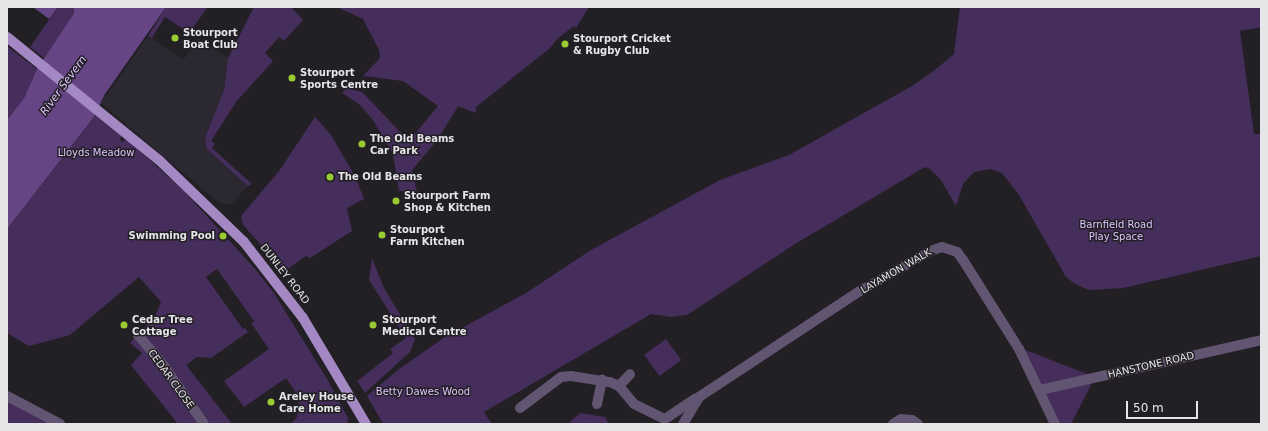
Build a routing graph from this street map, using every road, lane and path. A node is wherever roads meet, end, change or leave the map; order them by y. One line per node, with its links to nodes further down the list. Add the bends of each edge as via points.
1 (7, 37): 15 (main road, DUNLEY ROAD, via 159,160 253,252 303,318)
2 (138, 335): 14 (street, CEDAR CLOSE, via 164,366)
3 (1261, 340): 7 (street, HANSTONE ROAD)
4 (630, 374): 6 (street)
5 (602, 380): 6 (street); 10 (street); 11 (street, via 561,377)
6 (619, 386): 12 (street, via 634,404)
7 (1040, 390): 9 (street, LAYAMON WALK, via 1019,349 964,260 957,252 942,247 930,251 854,295); 19 (street, LAYAMON WALK)
8 (7, 396): 13 (street)
9 (699, 396): 12 (street); 16 (street, LAYAMON WALK)
10 (597, 404)
11 (520, 408)
12 (663, 421)
13 (60, 424)
14 (204, 424)
15 (366, 424)
16 (683, 424)
17 (893, 424): 18 (street, via 901,419 912,420)
18 (918, 424)
19 (1054, 424)

